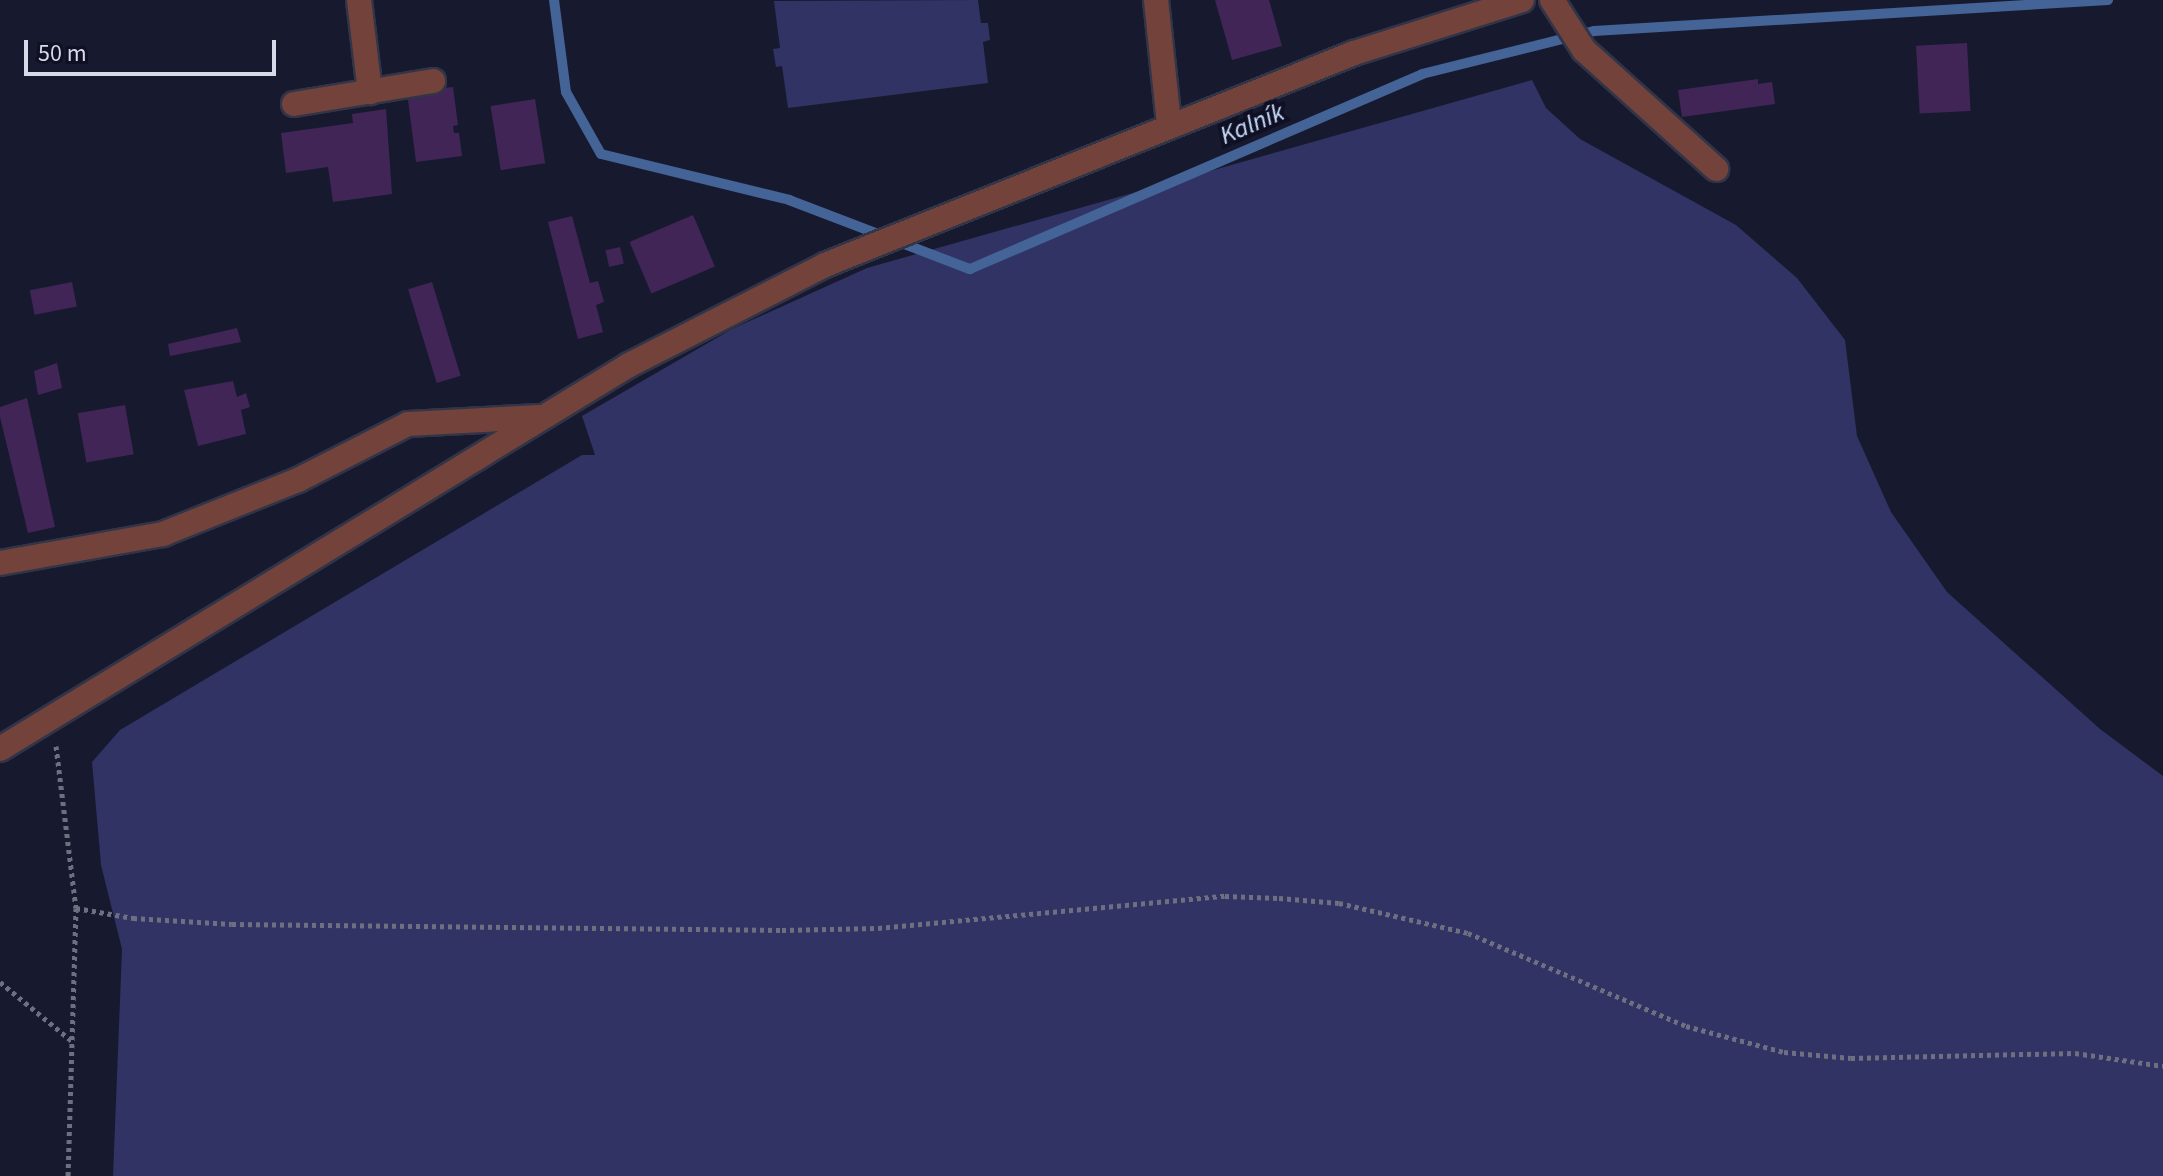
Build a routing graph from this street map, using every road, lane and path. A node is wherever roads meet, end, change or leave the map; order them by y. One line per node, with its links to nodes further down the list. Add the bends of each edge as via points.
1 (359, 0): 6 (street)
2 (1156, 0): 8 (street)
3 (1522, 0): 8 (street, via 1354,53)
4 (1552, 0): 9 (street, via 1584,50)
5 (433, 81): 6 (street)
6 (370, 92): 7 (street)
7 (294, 104)
8 (1169, 124): 10 (street, via 825,265 629,365)
9 (1716, 169)
10 (543, 417): 11 (street, via 408,424 298,480 163,534); 12 (street)
11 (0, 563)
12 (49, 718): 13 (street); 14 (path, via 61,764)
13 (0, 749)
14 (76, 908): 16 (path); 17 (path, via 133,918 263,925 782,930 878,928 1225,896 1279,898 1339,903 1468,933 1686,1026 1784,1052 1851,1058 2075,1053)
15 (0, 982): 16 (path)
16 (73, 1042): 18 (path)
17 (2163, 1066)
18 (68, 1176)

